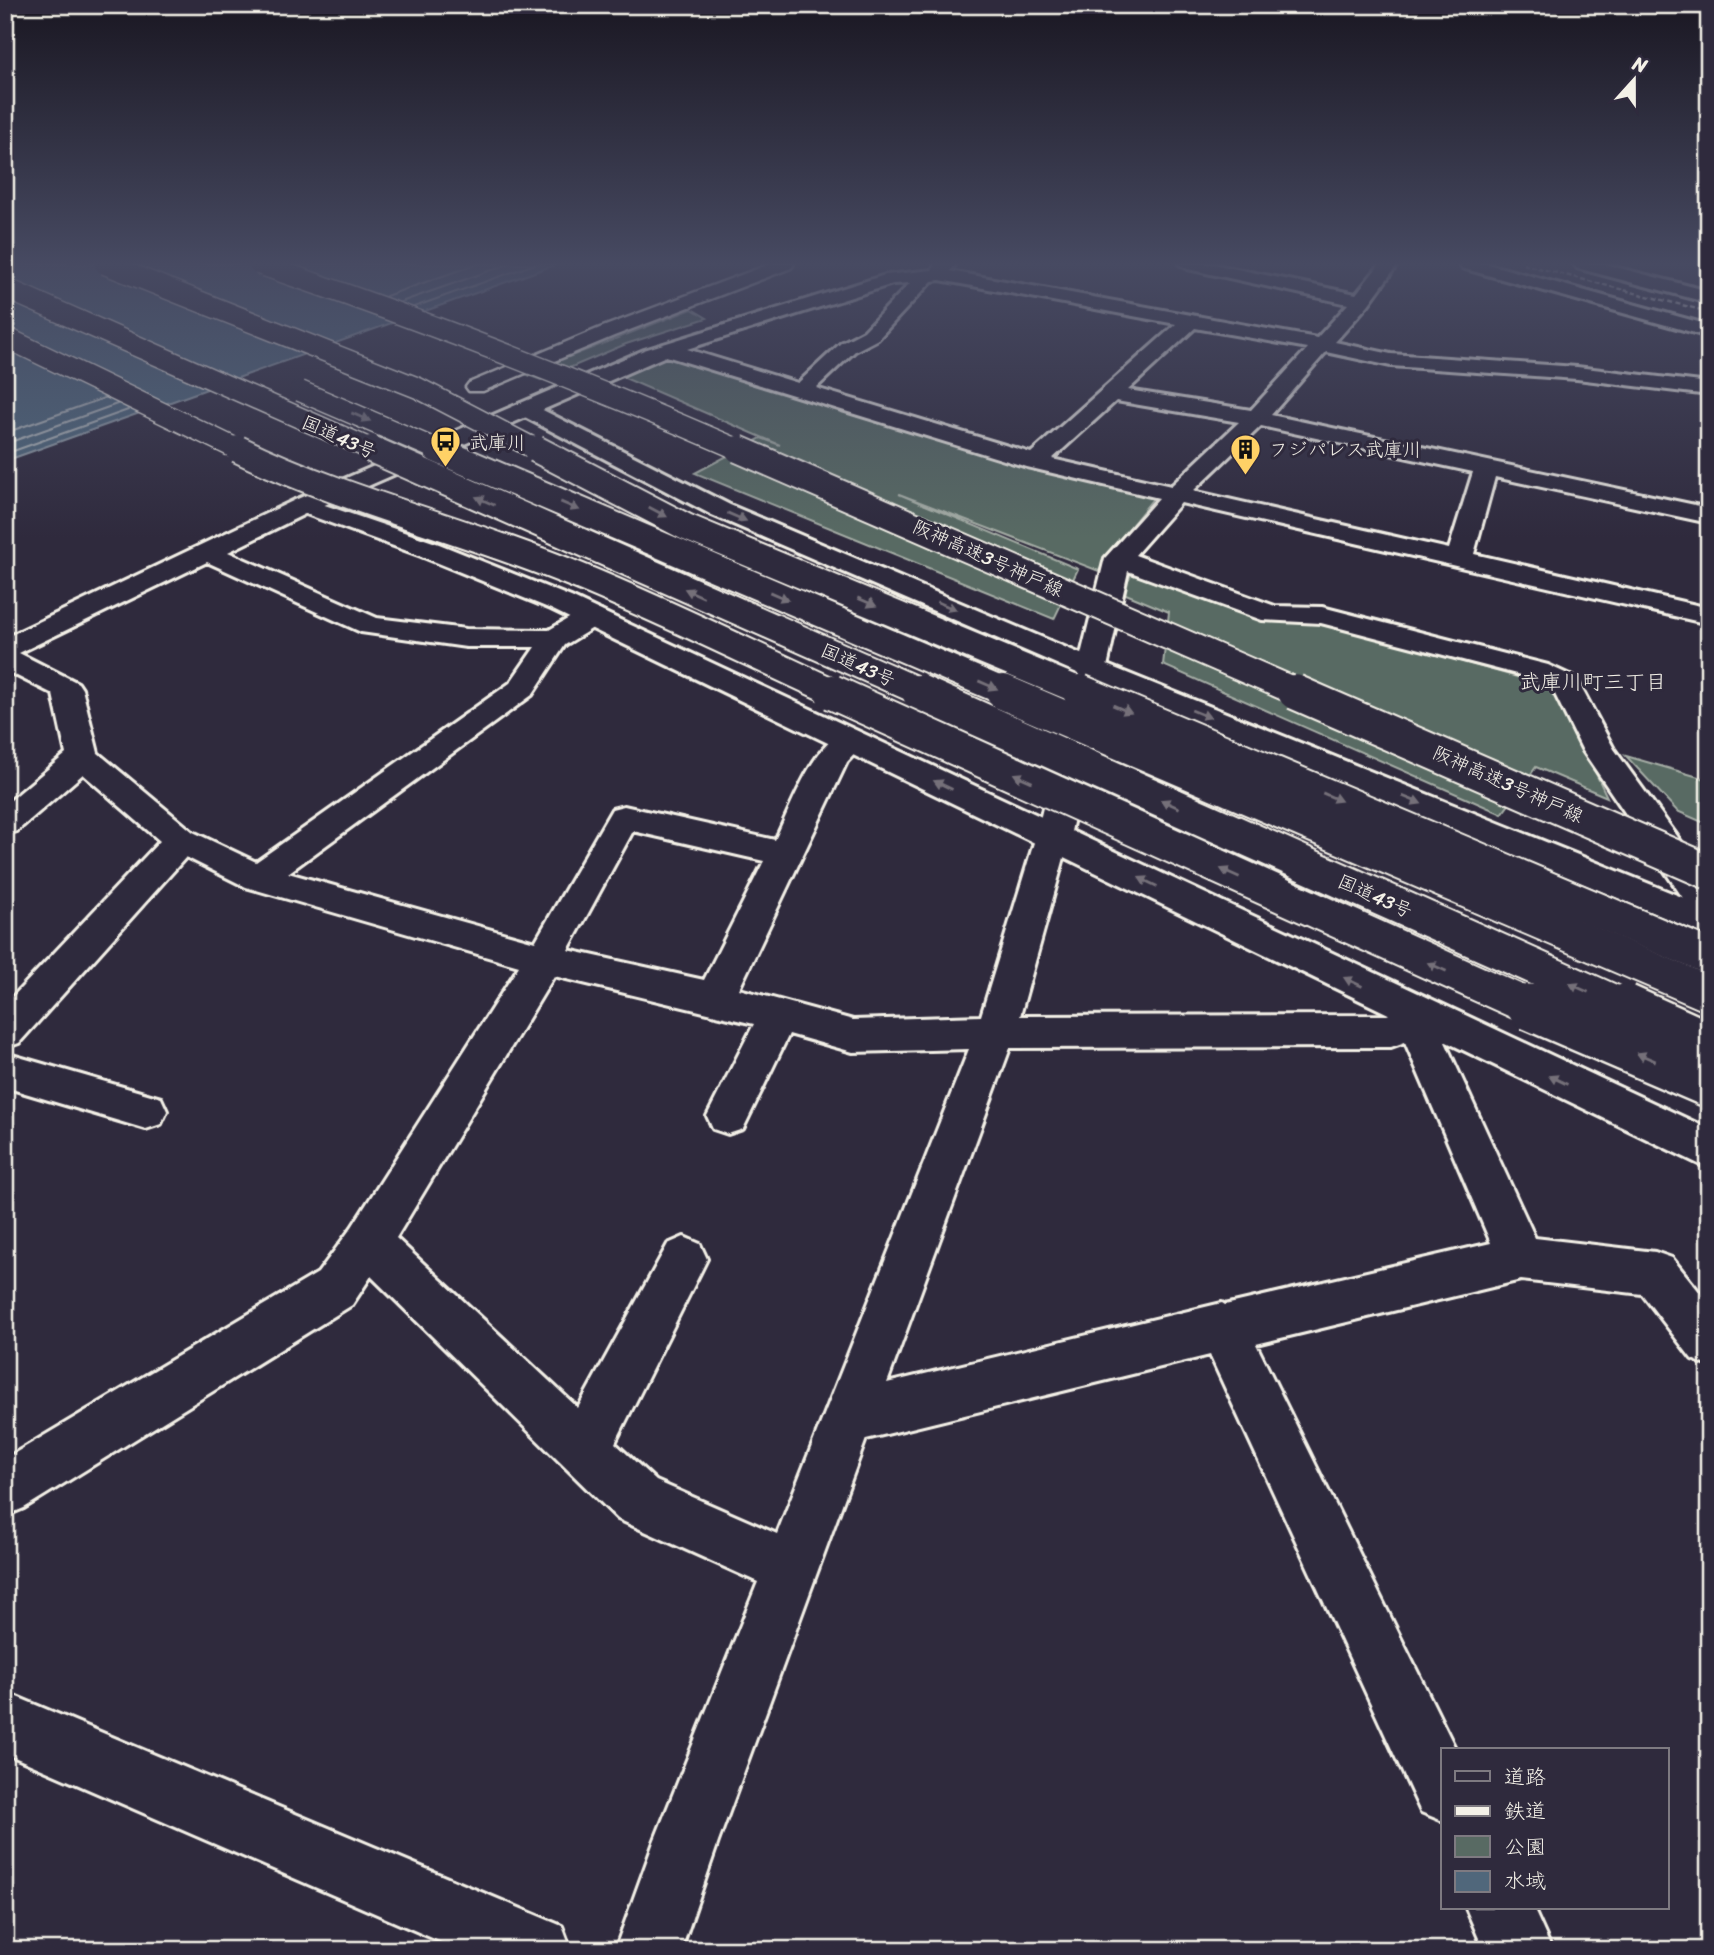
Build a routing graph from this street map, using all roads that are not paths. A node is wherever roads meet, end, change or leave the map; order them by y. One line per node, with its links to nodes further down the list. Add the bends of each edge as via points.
1 (43, 355): 54 (main road, one-way to 1, bridge, via 1455,975 572,573 258,458)
2 (157, 355): 52 (main road, 国道43号, one-way to 2, bridge)
3 (216, 355): 46 (main road, 国道43号, one-way to 46, bridge)
4 (335, 355): 44 (main road, one-way to 44, bridge, via 418,388 686,527)
5 (510, 355): 40 (main road, 阪神高速3号神戸線, bridge, via 634,404)
6 (521, 355): 40 (main road, 阪神高速3号神戸線, bridge, via 634,399)
7 (552, 355): 14 (street)
8 (651, 355): 18 (main road)
9 (685, 355): 16 (main road)
10 (839, 355): 16 (main road)
11 (1152, 355): 17 (main road)
12 (1314, 355): 19 (main road)
13 (1369, 355): 15 (main road)
14 (476, 387)
15 (1709, 389)
16 (801, 391): 20 (main road)
17 (1109, 393): 19 (main road); 20 (main road)
18 (527, 409): 23 (main road); 33 (main road, one-way to 33, via 721,510)
19 (1256, 418): 21 (main road); 22 (main road)
20 (1035, 462): 22 (main road)
21 (1486, 468): 24 (main road); 27 (main road)
22 (1175, 495): 26 (main road); 27 (main road)
23 (304, 505): 25 (main road); 29 (main road, via 360,523)
24 (1709, 516)
25 (207, 552): 30 (main road, via 371,625 466,638); 31 (main road)
26 (1118, 558): 33 (main road); 42 (main road, via 1272,614 1322,615 1538,671 1565,684 1599,751)
27 (1459, 559): 28 (main road)
28 (1709, 616)
29 (591, 617): 30 (main road); 34 (main road)
30 (555, 639): 41 (main road, via 522,689)
31 (5, 649)
32 (5, 658): 35 (main road, via 67,689)
33 (1092, 668): 37 (main road); 43 (main road, one-way to 43)
34 (850, 742): 37 (main road, one-way to 34); 39 (main road, via 833,757)
35 (83, 757): 36 (main road); 38 (main road)
36 (5, 823)
37 (1053, 836): 49 (main road, one-way to 37); 51 (main road)
38 (181, 840): 41 (main road); 50 (main road)
39 (785, 854): 45 (main road, via 624,817); 47 (main road)
40 (1709, 869)
41 (259, 878): 45 (main road)
42 (1709, 908)
43 (1709, 923)
44 (1709, 957)
45 (544, 959): 47 (main road); 58 (main road)
46 (1709, 993)
47 (715, 998): 48 (main road)
48 (778, 1015): 51 (main road, via 853,1036); 56 (main road)
49 (1424, 1016): 51 (main road, via 1391,1031); 57 (main road, one-way to 49); 59 (main road, via 1425,1042)
50 (5, 1032)
51 (996, 1032): 63 (main road)
52 (1709, 1045)
53 (5, 1070): 55 (main road)
54 (1709, 1084)
55 (146, 1111)
56 (728, 1116)
57 (1709, 1150)
58 (368, 1242): 64 (main road); 65 (main road, via 335,1289)
59 (1521, 1258): 61 (main road); 62 (main road, via 1656,1274)
60 (684, 1259): 64 (main road)
61 (1222, 1327): 63 (main road); 68 (main road)
62 (1709, 1342)
63 (848, 1418): 66 (main road)
64 (584, 1450): 66 (main road, via 637,1500)
65 (5, 1489)
66 (790, 1567): 71 (main road)
67 (5, 1722): 70 (main road)
68 (1441, 1786)
69 (1500, 1910): 72 (main road)
70 (537, 1950)
71 (648, 1950)
72 (1519, 1950)

